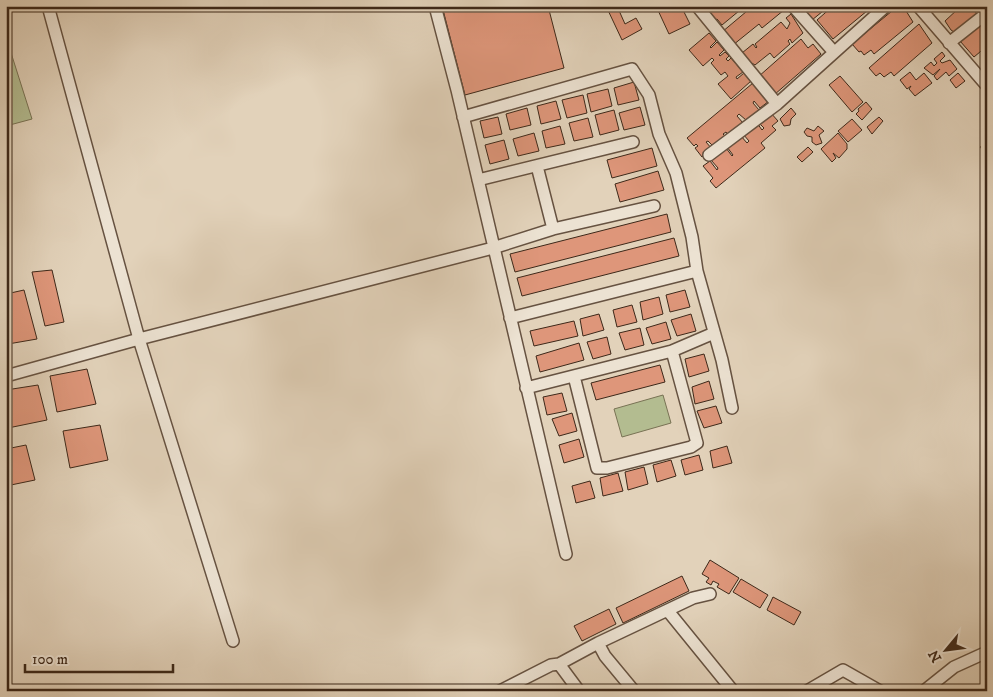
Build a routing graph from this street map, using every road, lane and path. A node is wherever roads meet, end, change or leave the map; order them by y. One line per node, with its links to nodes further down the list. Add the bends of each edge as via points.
1 (48, 6): 23 (street)
2 (436, 6): 12 (street)
3 (697, 6): 11 (street)
4 (793, 6): 9 (street)
5 (886, 6): 9 (street)
6 (918, 6): 8 (street)
7 (987, 13): 8 (street)
8 (949, 43): 10 (street)
9 (833, 51): 11 (street)
10 (987, 86)
11 (777, 104): 14 (street)
12 (464, 116): 16 (street); 20 (street, via 632,69 649,95 659,134 676,173)
13 (633, 142): 15 (street)
14 (709, 154)
15 (537, 166): 16 (street); 18 (street)
16 (478, 180): 19 (street)
17 (654, 206): 18 (street)
18 (554, 230): 19 (street)
19 (493, 248): 21 (street); 23 (street)
20 (697, 271): 21 (street); 22 (street)
21 (510, 318): 27 (street)
22 (714, 333): 24 (street); 28 (street)
23 (139, 339): 25 (street); 32 (street)
24 (672, 351): 26 (street); 26 (street, via 698,443 691,447 597,468)
25 (6, 376)
26 (574, 376): 27 (street)
27 (526, 388): 29 (street)
28 (732, 408)
29 (566, 554)
30 (710, 594): 31 (street, via 693,598)
31 (668, 612): 33 (street); 40 (street)
32 (232, 641)
33 (598, 643): 35 (street); 39 (street)
34 (987, 652): 43 (street, via 954,667)
35 (559, 664): 36 (street); 38 (street)
36 (515, 688): 37 (street)
37 (500, 691)
38 (579, 691)
39 (634, 691)
40 (733, 691)
41 (807, 691): 42 (street, via 843,670)
42 (880, 691)
43 (924, 691)

